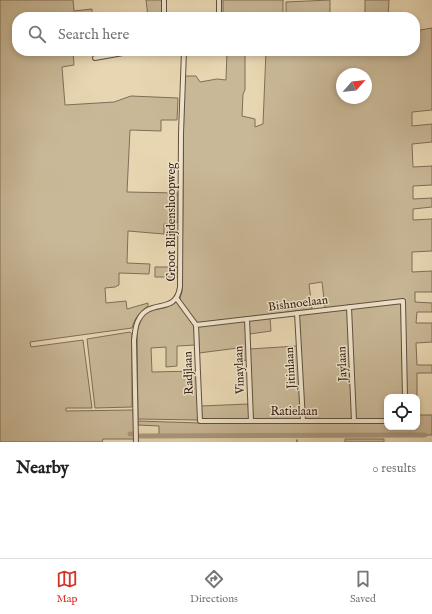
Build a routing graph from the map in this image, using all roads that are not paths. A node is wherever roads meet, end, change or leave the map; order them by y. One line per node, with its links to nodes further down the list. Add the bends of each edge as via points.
1 (164, 0): 3 (street)
2 (219, 0): 4 (street)
3 (164, 12)
4 (219, 12)
5 (106, 56): 7 (street)
6 (184, 56): 8 (street, Groot Blijdenshoopweg, via 180,287)
7 (95, 58)
8 (177, 299): 12 (street); 19 (street, Groot Blijdenshoopweg, via 151,308 136,324)
9 (349, 307): 10 (street, Bishnoelaan); 13 (street, Bishnoelaan, via 403,301); 16 (street, Jaylaan)
10 (297, 313): 11 (street, Bishnoelaan); 18 (street, Jitinlaan)
11 (247, 319): 12 (street, Bishnoelaan); 15 (street, Vinaylaan)
12 (196, 325): 14 (street, Radjlaan)
13 (405, 394)
14 (200, 421): 15 (street, Ratielaan)
15 (251, 421): 18 (street, Ratielaan)
16 (354, 421): 17 (street, Ratielaan); 18 (street, Ratielaan)
17 (384, 421)
18 (303, 422)
19 (136, 440)

